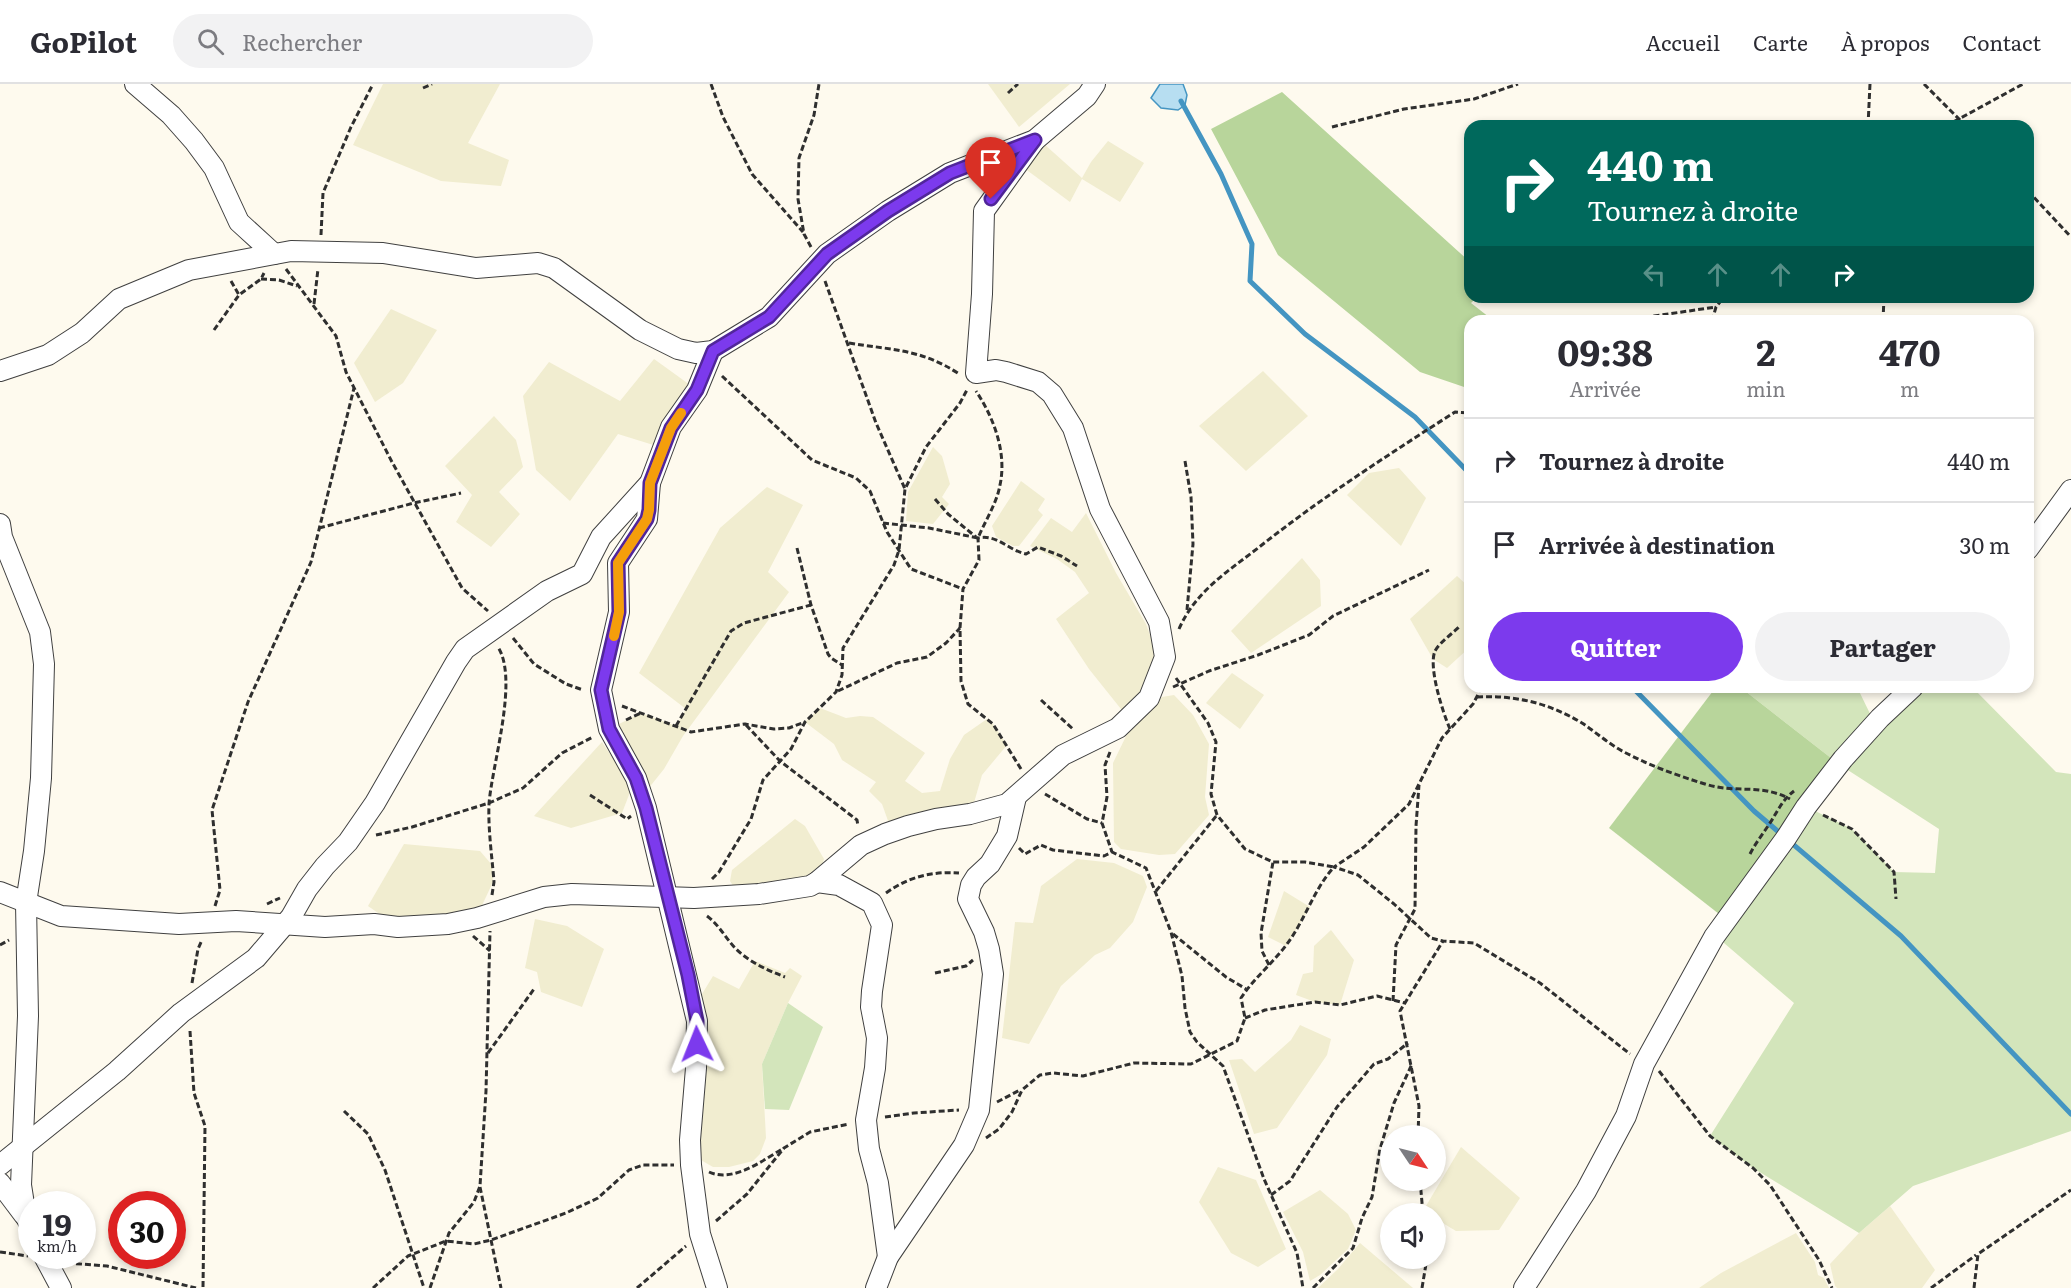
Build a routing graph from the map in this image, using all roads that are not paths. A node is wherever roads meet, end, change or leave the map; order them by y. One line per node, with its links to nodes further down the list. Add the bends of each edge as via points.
1 (135, 84): 4 (street, via 194,141 214,168 239,222)
2 (1095, 84): 3 (street, via 1087,96)
3 (1035, 140): 5 (street, via 950,173 888,211 827,254 769,317); 12 (street, via 984,211 982,294 973,378 996,370 1038,382 1052,394 1073,428 1100,509 1159,622 1166,657 1149,698 1118,728 1063,755)
4 (274, 254): 5 (street, via 300,250 383,253 476,268 538,263 559,271 640,330 678,349); 6 (street, via 189,270 119,299 57,350)
5 (711, 357): 7 (street, via 697,390 671,428)
6 (0, 371)
7 (650, 483): 15 (street, via 647,519 618,563 619,612 601,690 609,729 636,778 646,808); 17 (street, via 601,537 582,574 547,591 465,649 375,803 348,842 313,881)
8 (2071, 490): 10 (street)
9 (0, 524): 16 (street, via 40,632 44,664 41,778)
10 (2034, 541)
11 (1907, 693): 28 (street, via 1843,759 1714,937 1646,1060 1626,1116 1586,1191)
12 (1023, 791): 13 (street, via 1007,804 908,826 861,845); 23 (street, via 1007,836 971,885 968,899 989,949 993,974 979,1110 964,1145)
13 (817, 882): 15 (street, via 759,894); 23 (street, via 839,885 872,903 882,925 871,1007 877,1038 875,1068 866,1120)
14 (0, 892): 16 (street)
15 (668, 897): 17 (street, via 543,897 448,924); 26 (street, via 697,1021 691,1165 700,1234)
16 (26, 903): 17 (street, via 61,916 179,924); 18 (street)
17 (285, 924): 18 (street, via 256,958 188,1008)
18 (24, 1147): 19 (street); 21 (street)
19 (0, 1165)
20 (0, 1183): 22 (street)
21 (22, 1191)
22 (18, 1209)
23 (888, 1257): 27 (street)
24 (51, 1269): 25 (street)
25 (61, 1288)
26 (717, 1288)
27 (876, 1288)
28 (1524, 1288)

